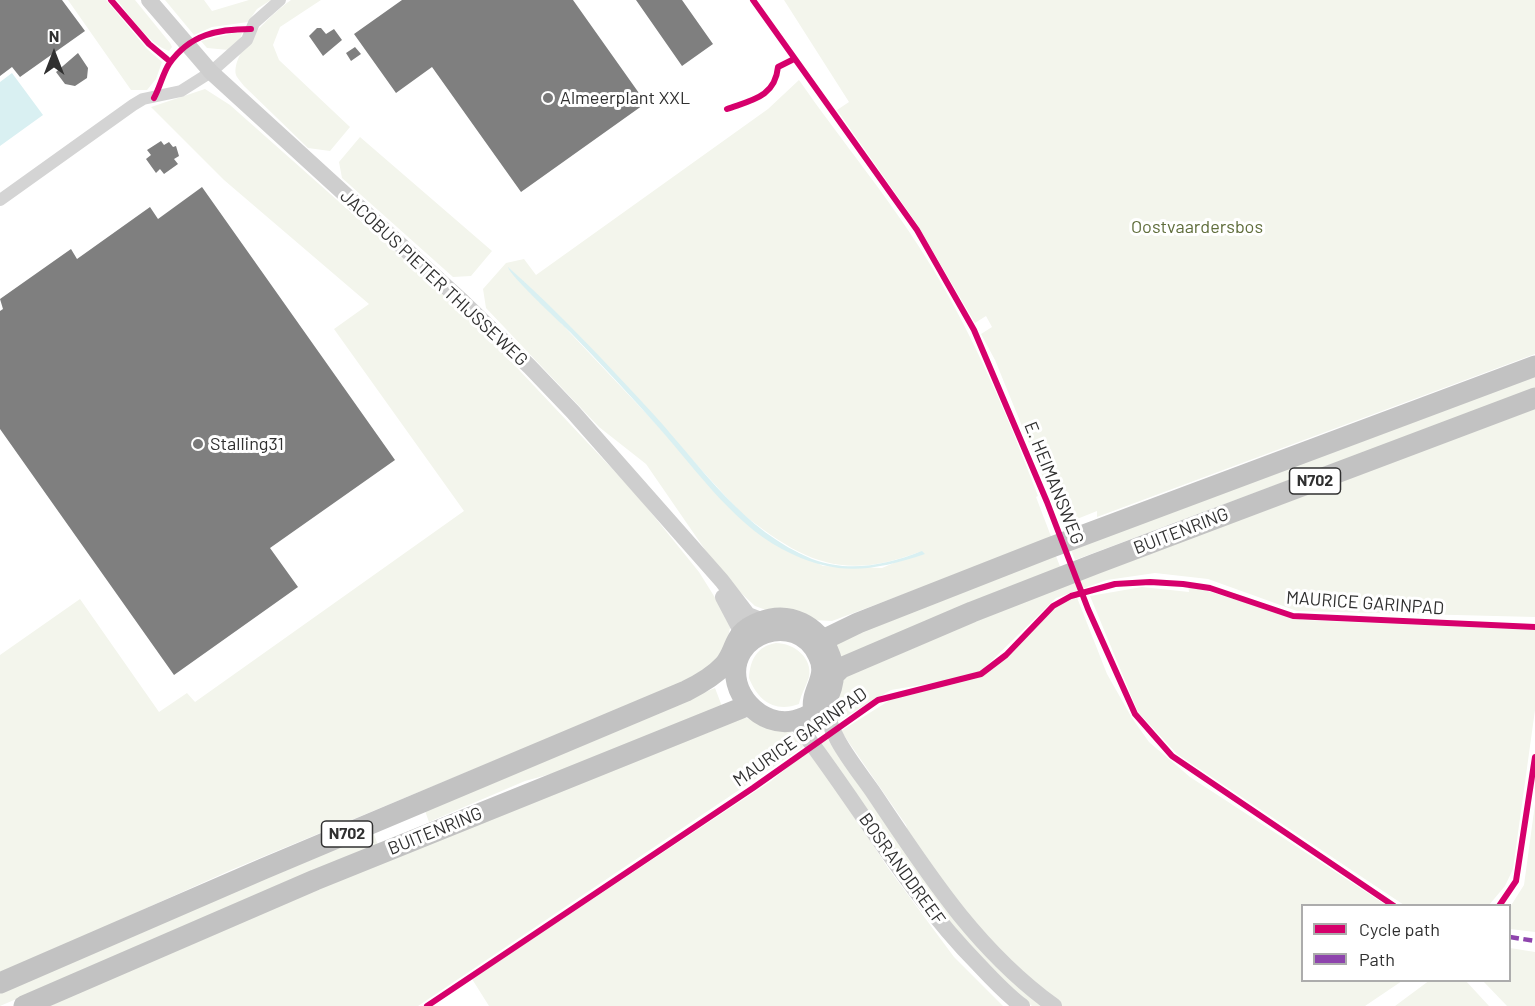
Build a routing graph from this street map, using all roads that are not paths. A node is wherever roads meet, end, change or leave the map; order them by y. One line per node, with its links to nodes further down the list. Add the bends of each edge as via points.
1 (149, 0): 3 (street, JACOBUS PIETER THIJSSEWEG)
2 (280, 0): 3 (street, via 254,23 247,40)
3 (211, 72): 4 (street, via 181,91 133,105); 7 (street, JACOBUS PIETER THIJSSEWEG, via 530,367)
4 (0, 200)
5 (1535, 366): 9 (highway, BUITENRING / N702)
6 (1535, 398): 12 (highway, BUITENRING / N702, via 972,612 841,668)
7 (708, 568): 8 (street, JACOBUS PIETER THIJSSEWEG, via 748,615); 10 (street, JACOBUS PIETER THIJSSEWEG)
8 (763, 621): 9 (highway, via 794,620); 10 (highway)
9 (815, 637): 10 (highway, via 776,629); 12 (highway, via 832,660); 14 (highway, via 823,668 813,700)
10 (744, 639): 11 (highway, via 733,645)
11 (732, 664): 13 (highway); 16 (highway, BUITENRING / N702, via 724,677 263,868)
12 (833, 676): 14 (highway)
13 (749, 705): 15 (highway, via 770,719); 17 (highway, BUITENRING / N702, via 315,880)
14 (820, 706): 15 (highway); 19 (street, BOSRANDDREEF, via 828,733 842,745 939,892 1029,988)
15 (794, 720): 18 (street, BOSRANDDREEF, via 926,906 955,941)
16 (0, 983)
17 (24, 1006)
18 (1022, 1006)
19 (1054, 1006)

